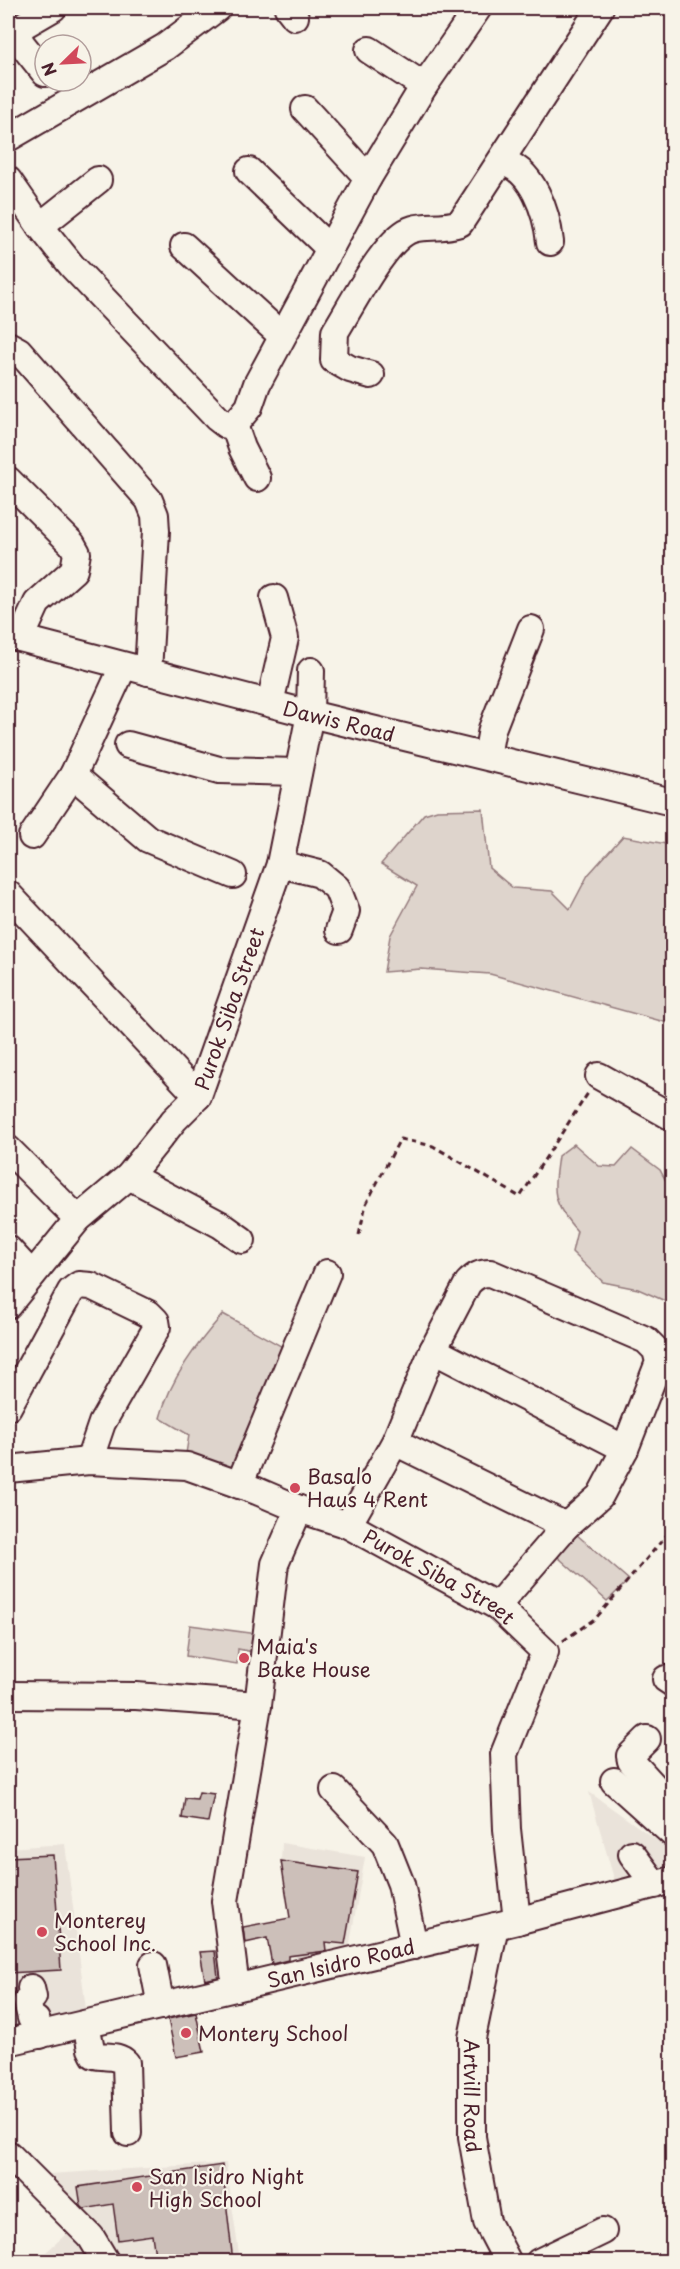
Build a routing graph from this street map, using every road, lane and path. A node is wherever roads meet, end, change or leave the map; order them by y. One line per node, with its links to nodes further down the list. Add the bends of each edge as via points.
1 (53, 8): 7 (street, via 22,26 18,34)
2 (217, 8): 5 (street)
3 (478, 8): 8 (street)
4 (600, 8): 13 (street)
5 (187, 17): 10 (street, via 165,47)
6 (369, 50): 8 (street)
7 (33, 58)
8 (424, 86): 15 (street)
9 (60, 93): 10 (street)
10 (69, 104): 12 (street)
11 (304, 109): 15 (street)
12 (8, 138)
13 (501, 162): 19 (street, via 522,174 539,200); 24 (street, via 460,223 445,228 413,229 398,237 335,333 334,360)
14 (249, 171): 21 (street)
15 (368, 178): 21 (street)
16 (8, 180): 18 (street)
17 (98, 180): 18 (street)
18 (40, 226): 25 (street, via 72,266 217,418 226,425)
19 (550, 242)
20 (184, 246): 22 (street)
21 (330, 249): 22 (street)
22 (282, 336): 25 (street, via 249,407)
23 (8, 345): 33 (street, via 19,351 149,500 156,531)
24 (371, 375)
25 (234, 425): 26 (street)
26 (257, 478)
27 (8, 480): 30 (street, via 77,553 74,570 37,603)
28 (274, 598): 34 (street, via 285,638)
29 (531, 629): 37 (street, via 492,729)
30 (14, 636): 31 (street, Dawis Road)
31 (123, 666): 33 (street, Dawis Road); 39 (street)
32 (311, 671): 35 (street, Purok Siba Street)
33 (148, 672): 34 (street, Dawis Road)
34 (270, 703): 35 (street, Dawis Road)
35 (310, 714): 37 (street, Dawis Road); 38 (street, Purok Siba Street)
36 (128, 745): 38 (street, via 219,770)
37 (487, 756): 40 (street, Dawis Road)
38 (298, 772): 42 (street, Purok Siba Street)
39 (73, 775): 41 (street); 43 (street, via 148,839)
40 (672, 802)
41 (32, 836)
42 (280, 864): 45 (street, via 320,874 337,888 346,911); 47 (street, Purok Siba Street)
43 (233, 875)
44 (8, 894): 47 (street)
45 (339, 930)
46 (599, 1076): 48 (street); 52 (path, via 520,1197 433,1146 400,1139 366,1204)
47 (198, 1096): 50 (street, Purok Siba Street)
48 (672, 1117)
49 (8, 1149): 51 (street)
50 (129, 1176): 51 (street, Purok Siba Street); 53 (street)
51 (78, 1219): 56 (street, Purok Siba Street)
52 (359, 1235)
53 (242, 1240)
54 (8, 1249): 56 (street)
55 (327, 1273): 65 (street)
56 (32, 1275): 57 (street, Purok Siba Street)
57 (8, 1305)
58 (433, 1350): 59 (street, via 468,1283 481,1273 490,1273 646,1340 656,1350); 61 (street); 62 (street)
59 (663, 1378): 62 (street)
60 (8, 1407): 63 (street, via 71,1291 79,1285 91,1286 149,1314 157,1327 102,1423)
61 (395, 1442): 67 (street); 68 (street)
62 (625, 1449): 68 (street, via 600,1496)
63 (89, 1461): 64 (street, Purok Siba Street); 65 (street, Purok Siba Street, via 187,1466)
64 (8, 1470)
65 (239, 1485): 66 (street, Purok Siba Street)
66 (299, 1509): 67 (street, Purok Siba Street); 73 (street, via 275,1564)
67 (348, 1525): 70 (street, Purok Siba Street)
68 (566, 1526): 70 (street)
69 (672, 1529): 71 (path, via 596,1618)
70 (497, 1606): 71 (street, Purok Siba Street)
71 (545, 1654): 81 (street, Artvill Road, via 504,1754)
72 (8, 1695): 73 (street, via 136,1696)
73 (258, 1705): 84 (street, via 225,1901)
74 (647, 1739): 77 (street, via 630,1756 631,1761)
75 (614, 1781): 78 (street)
76 (334, 1790): 82 (street, via 385,1844 400,1884)
77 (672, 1806)
78 (672, 1833)
79 (632, 1854): 80 (street)
80 (664, 1882): 81 (street, San Isidro Road)
81 (506, 1924): 82 (street, San Isidro Road); 92 (street, Artvill Road, via 472,2038 472,2137 487,2222)
82 (414, 1946): 84 (street, San Isidro Road)
83 (153, 1965): 85 (street)
84 (236, 1988): 85 (street, San Isidro Road)
85 (160, 2006): 86 (street, San Isidro Road)
86 (86, 2024): 87 (street, San Isidro Road, via 35,2010); 88 (street, via 94,2055 111,2056 126,2063)
87 (8, 2042)
88 (128, 2133)
89 (8, 2154): 91 (street, via 91,2237)
90 (603, 2231): 93 (street)
91 (106, 2262)
92 (508, 2262)
93 (539, 2262)

